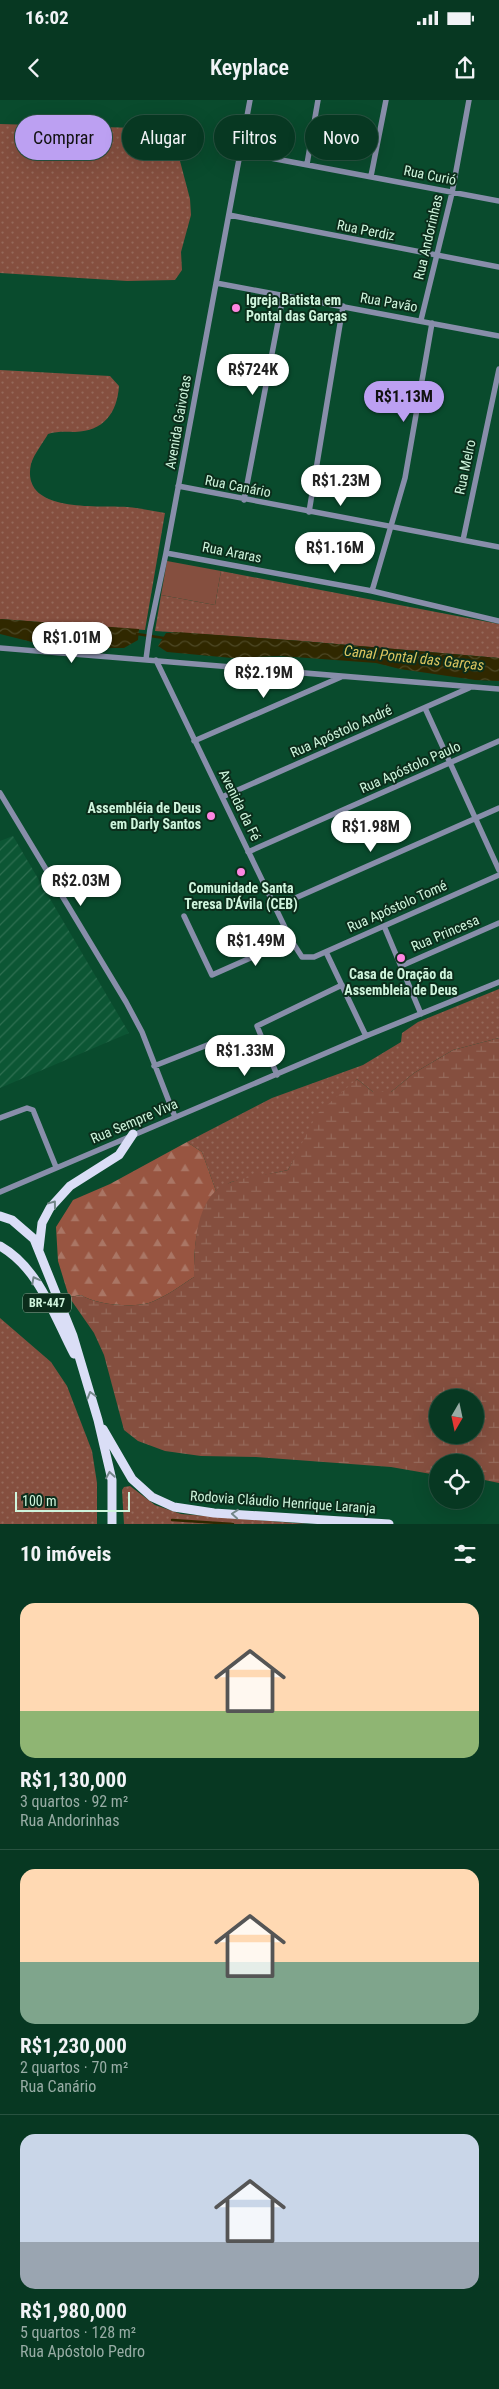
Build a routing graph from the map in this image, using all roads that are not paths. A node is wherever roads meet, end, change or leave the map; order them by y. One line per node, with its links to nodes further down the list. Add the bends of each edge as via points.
1 (250, 100): 5 (street, Avenida Gaivotas)
2 (318, 100): 8 (street)
3 (386, 100): 9 (street)
4 (469, 100): 10 (street, Rua Andorinhas)
5 (247, 115)
6 (238, 160): 12 (street, Avenida Gaivotas)
7 (284, 160): 8 (street, Rua Curió)
8 (306, 164): 9 (street, Rua Curió)
9 (371, 176): 10 (street, Rua Curió)
10 (452, 192): 11 (street, Rua Curió); 13 (street, Rua Andorinhas)
11 (499, 201)
12 (229, 215): 13 (street, Rua Perdiz); 15 (street, Avenida Gaivotas)
13 (438, 256): 14 (street, Rua Perdiz); 18 (street, Rua Andorinhas)
14 (499, 267)
15 (216, 283): 16 (street, Rua Pavão); 22 (street, Avenida Gaivotas)
16 (283, 296): 17 (street, Rua Pavão); 23 (street)
17 (343, 306): 18 (street, Rua Pavão); 24 (street)
18 (421, 320): 19 (street, Rua Pavão)
19 (432, 323): 20 (street, Rua Pavão); 25 (street, via 405,478)
20 (499, 336)
21 (499, 369): 26 (street, Rua Melro)
22 (178, 486): 23 (street, Rua Canário); 28 (street, Avenida Gaivotas)
23 (244, 500): 24 (street, Rua Canário)
24 (309, 512): 25 (street, Rua Canário)
25 (392, 527): 26 (street, Rua Canário); 29 (street)
26 (463, 540): 27 (street, Rua Canário)
27 (499, 547)
28 (166, 553): 29 (street, Rua Araras); 32 (street, Avenida Gaivotas)
29 (372, 591): 30 (street, Rua Araras)
30 (499, 621)
31 (0, 648): 32 (street)
32 (146, 660): 33 (street)
33 (156, 660): 34 (street); 38 (street, Avenida da Fé)
34 (342, 676): 35 (street); 38 (street)
35 (471, 687): 36 (street); 37 (street, Rua Apóstolo André)
36 (499, 689)
37 (425, 708): 40 (street); 42 (street, Rua Apóstolo André)
38 (194, 741): 42 (street, Avenida da Fé)
39 (499, 741): 40 (street, Rua Apóstolo Paulo)
40 (451, 762): 44 (street); 45 (street, Rua Apóstolo Paulo)
41 (0, 793): 61 (street, via 126,1002 142,1032)
42 (222, 797): 45 (street, Avenida da Fé)
43 (499, 808): 44 (street)
44 (476, 818): 46 (street); 48 (street)
45 (248, 852): 48 (street, Avenida da Fé)
46 (499, 870)
47 (499, 875): 51 (street, Rua Apóstolo Tomé)
48 (275, 907): 52 (street, Avenida da Fé)
49 (184, 916): 52 (street, via 212,975)
50 (499, 923): 55 (street, Rua Princesa)
51 (384, 926): 53 (street, Rua Apóstolo Tomé); 55 (street)
52 (291, 940): 54 (street, Avenida da Fé)
53 (326, 952): 54 (street, Rua Apóstolo Tomé); 57 (street)
54 (306, 958)
55 (400, 966): 58 (street)
56 (499, 982): 58 (street, Rua Sempre Viva)
57 (342, 985): 59 (street); 62 (street, via 257,1026)
58 (421, 1014): 59 (street, Rua Sempre Viva)
59 (366, 1036): 62 (street, Rua Sempre Viva)
60 (220, 1040): 61 (street)
61 (154, 1066): 63 (street)
62 (277, 1074): 63 (street, Rua Sempre Viva)
63 (175, 1117): 65 (street, Rua Sempre Viva)
64 (0, 1118): 66 (street, via 27,1108 33,1110)
65 (133, 1134): 66 (street, Rua Sempre Viva); 70 (main road, one-way to 65, via 42,1223 50,1208 70,1186 119,1156)
66 (56, 1167): 67 (street, Rua Sempre Viva)
67 (0, 1192)
68 (0, 1216): 70 (main road, BR-447, via 24,1229)
69 (0, 1246): 71 (main road, BR-447, one-way to 69, via 30,1271 16,1256)
70 (39, 1250): 71 (main road, BR-447)
71 (83, 1369): 72 (main road, BR-447, one-way to 71)
72 (98, 1420): 73 (main road, BR-447, one-way to 72, via 112,1480); 74 (main road, Rodovia Cláudio Henrique Laranja / BR-447, one-way to 72, via 230,1514 174,1507 152,1496 132,1480)
73 (112, 1524)
74 (389, 1524)

